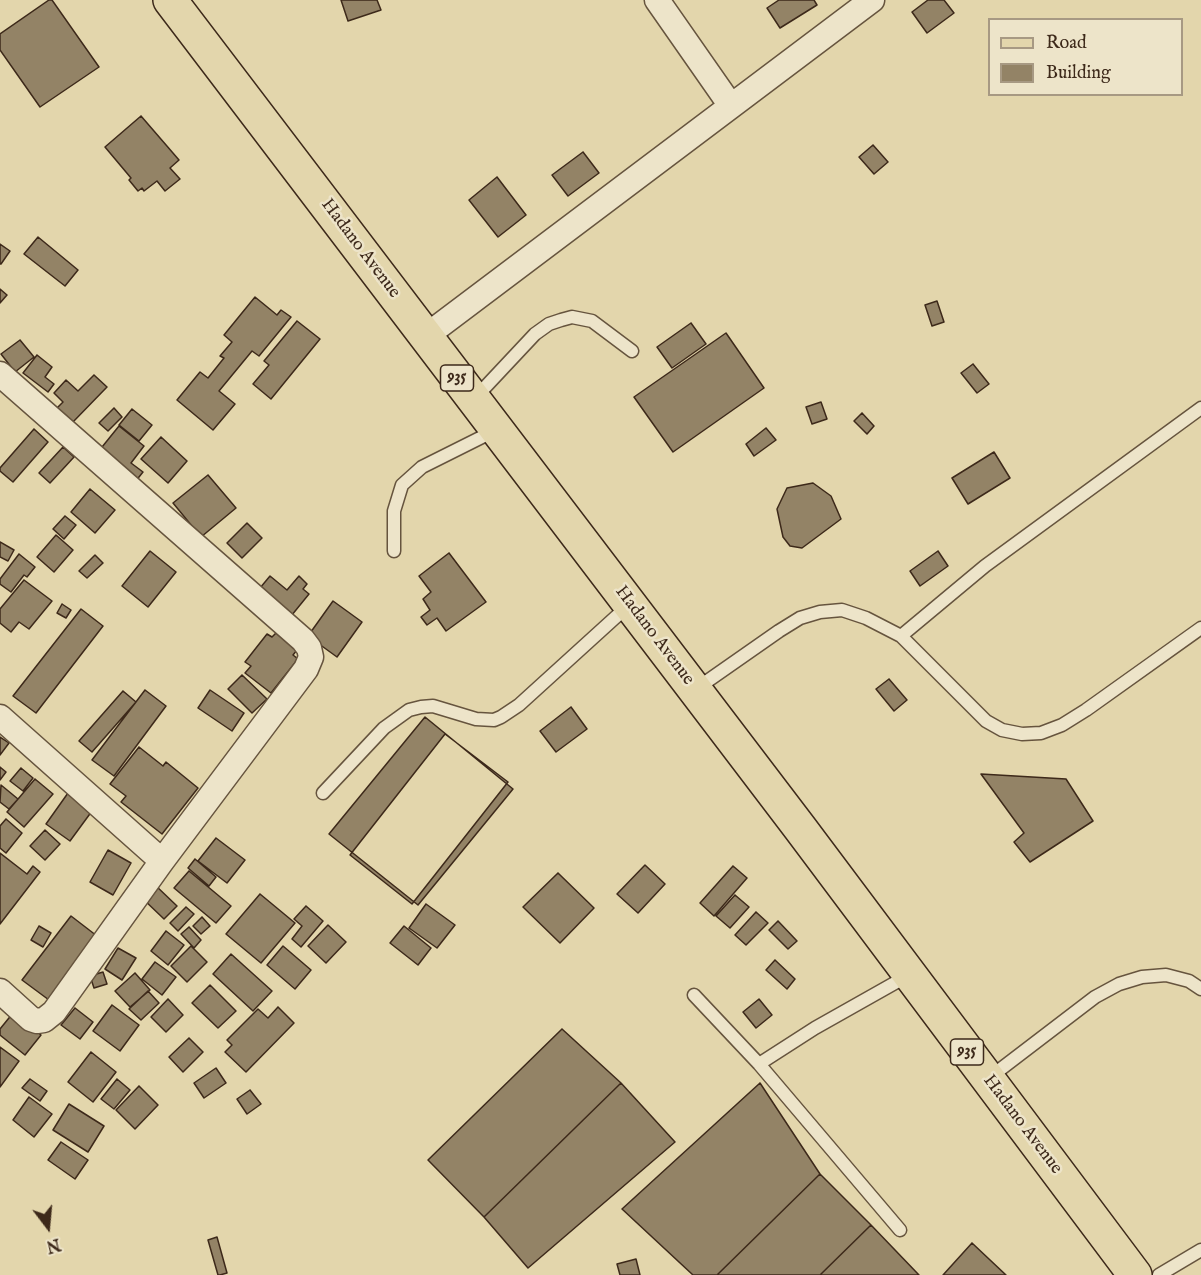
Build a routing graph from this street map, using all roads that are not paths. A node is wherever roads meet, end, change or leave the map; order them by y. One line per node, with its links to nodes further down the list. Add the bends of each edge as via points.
1 (170, 0): 5 (main road, Hadano Avenue / 935)
2 (657, 0): 4 (street)
3 (873, 0): 4 (street)
4 (731, 106): 5 (street)
5 (426, 336): 8 (main road, Hadano Avenue / 935)
6 (632, 351): 8 (lane, via 592,321 572,317 561,320 535,334)
7 (0, 374): 18 (street, via 309,648 311,657 306,669)
8 (474, 399): 10 (main road, Hadano Avenue / 935)
9 (1201, 408): 14 (lane, via 985,566)
10 (497, 430): 11 (lane, via 422,467 402,485 394,511); 12 (main road, Hadano Avenue / 935)
11 (394, 551)
12 (630, 604): 15 (main road, Hadano Avenue / 935); 17 (lane, via 501,717 476,719 433,706 409,711 384,728)
13 (1201, 628): 14 (lane, via 1062,725 1041,733 1022,734 1002,730 986,721)
14 (901, 636): 15 (lane, via 842,610 820,612 779,631)
15 (695, 690): 19 (main road, Hadano Avenue / 935)
16 (0, 717): 18 (street)
17 (323, 793)
18 (162, 861): 21 (street, via 48,1017 31,1019)
19 (910, 975): 23 (lane); 24 (main road, Hadano Avenue / 935)
20 (1201, 989): 24 (lane, via 1190,981 1166,975 1119,984 1095,997)
21 (0, 991)
22 (694, 995): 23 (lane)
23 (759, 1064): 25 (lane)
24 (988, 1079): 27 (main road, Hadano Avenue / 935)
25 (900, 1230)
26 (1201, 1250): 28 (lane)
27 (1135, 1275)
28 (1160, 1275)

